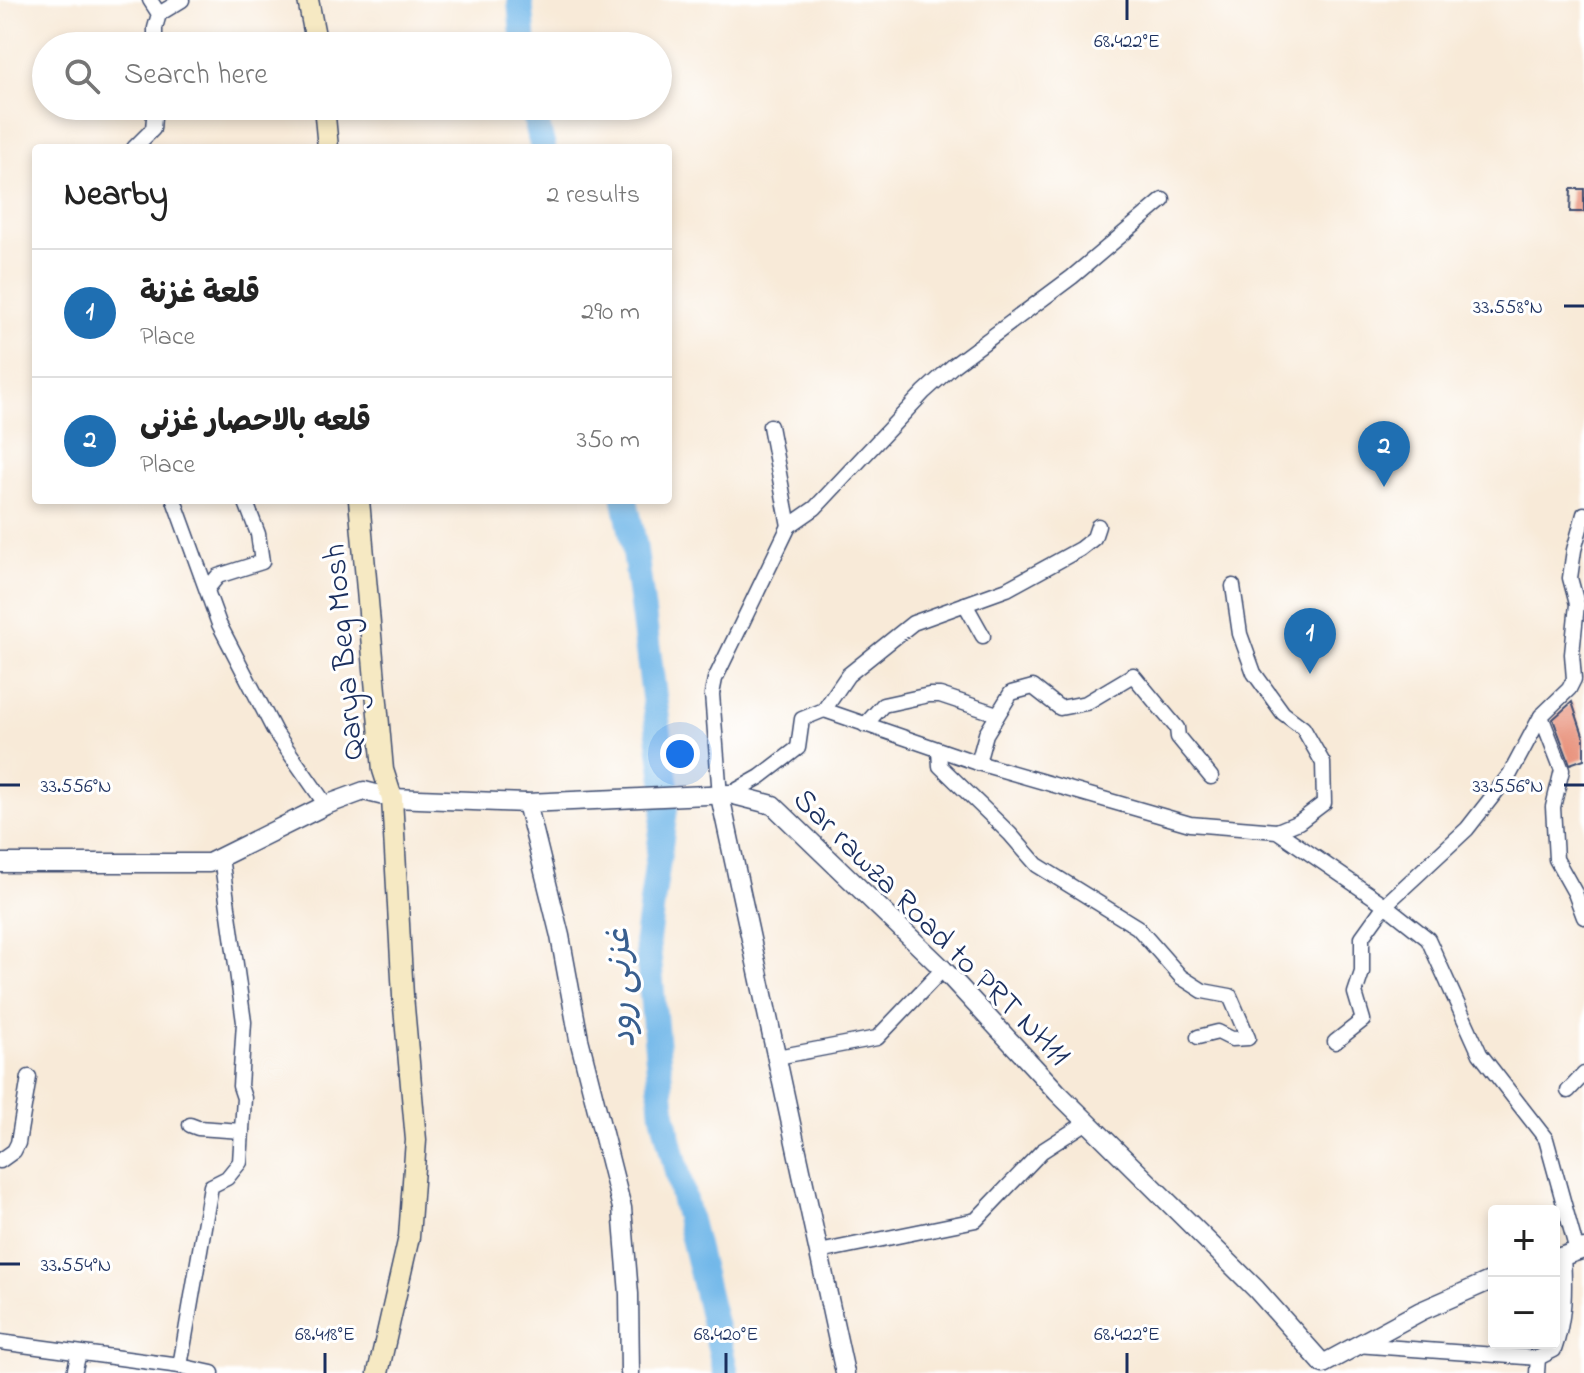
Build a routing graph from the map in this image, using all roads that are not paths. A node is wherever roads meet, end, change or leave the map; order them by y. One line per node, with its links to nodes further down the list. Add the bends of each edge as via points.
1 (150, 0): 4 (street)
2 (182, 0): 4 (street)
3 (308, 0): 6 (main road)
4 (159, 14): 5 (street)
5 (155, 32)
6 (314, 32)
7 (154, 120): 9 (street, via 153,129)
8 (325, 120): 10 (main road)
9 (138, 144)
10 (328, 144)
11 (1163, 200): 17 (street, via 1072,277 954,365 815,508)
12 (770, 426): 17 (street)
13 (176, 504): 20 (street)
14 (247, 504): 20 (street, via 262,562 218,576)
15 (359, 504): 31 (main road, Qarya Beg Mosh, via 383,770)
16 (1584, 514): 25 (street, via 1570,578 1577,604 1574,679)
17 (789, 526): 30 (street, via 715,679)
18 (1098, 526): 21 (street, via 1094,538 1080,549 1007,589)
19 (1233, 586): 34 (street, via 1240,634 1254,673 1283,713 1303,728 1323,763 1324,803)
20 (208, 588): 33 (street, via 219,624 275,732)
21 (965, 604): 22 (street); 23 (street, via 913,623 848,675)
22 (983, 636)
23 (824, 710): 26 (street); 30 (street, via 802,719 798,748 760,777)
24 (997, 714): 26 (street, via 929,695 883,705); 28 (street); 29 (street, via 1011,693 1033,687 1060,708 1086,703 1133,675)
25 (1541, 716): 37 (street, via 1510,774 1467,829); 38 (street, via 1562,770 1553,807 1556,859)
26 (865, 725): 27 (street)
27 (939, 750): 28 (street); 40 (street, via 940,766 1037,865 1137,927 1181,977 1203,991 1230,996 1248,1038 1232,1039 1218,1032)
28 (978, 763): 34 (street, via 1190,824)
29 (1211, 777)
30 (719, 795): 32 (street, Sar rawza Road to PRT NH11); 39 (street, Sar rawza Road to PRT NH11, via 773,805); 42 (street)
31 (392, 798): 32 (street, Sar rawza Road to PRT NH11); 33 (street, Sar rawza Road to PRT NH11, via 364,791); 61 (main road, via 416,1140 409,1237)
32 (527, 803): 62 (street, via 622,1208)
33 (326, 805): 35 (street, Sar rawza Road to PRT NH11)
34 (1277, 831): 37 (street)
35 (221, 857): 36 (street, Sar rawza Road to PRT NH11, via 209,863); 48 (street, via 244,1022)
36 (0, 863)
37 (1385, 905): 41 (street, via 1362,937 1362,972 1355,993 1363,1020); 51 (street, via 1428,939 1480,1054 1546,1139)
38 (1584, 917)
39 (943, 969): 42 (street, via 877,1038); 46 (street, Sar rawza Road to PRT NH11)
40 (1198, 1037)
41 (1335, 1042)
42 (777, 1057): 50 (street)
43 (1584, 1074): 45 (street)
44 (29, 1077): 49 (street, via 18,1143)
45 (1568, 1091)
46 (1087, 1122): 50 (street, via 1042,1151 976,1220); 58 (street, Sar rawza Road to PRT NH11, via 1256,1289)
47 (190, 1125): 48 (street)
48 (242, 1131): 57 (street, via 240,1162 227,1178 211,1186)
49 (0, 1161)
50 (819, 1252): 63 (street)
51 (1570, 1253): 56 (street, via 1561,1329 1554,1350)
52 (1488, 1282): 54 (street, Sar rawza Road to PRT NH11)
53 (0, 1342): 55 (street)
54 (1356, 1345): 56 (street); 58 (street, Sar rawza Road to PRT NH11)
55 (79, 1353): 57 (street); 59 (street)
56 (1537, 1365)
57 (180, 1366): 60 (street)
58 (1328, 1369)
59 (74, 1373)
60 (212, 1373)
61 (378, 1373)
62 (630, 1373)
63 (845, 1373)

